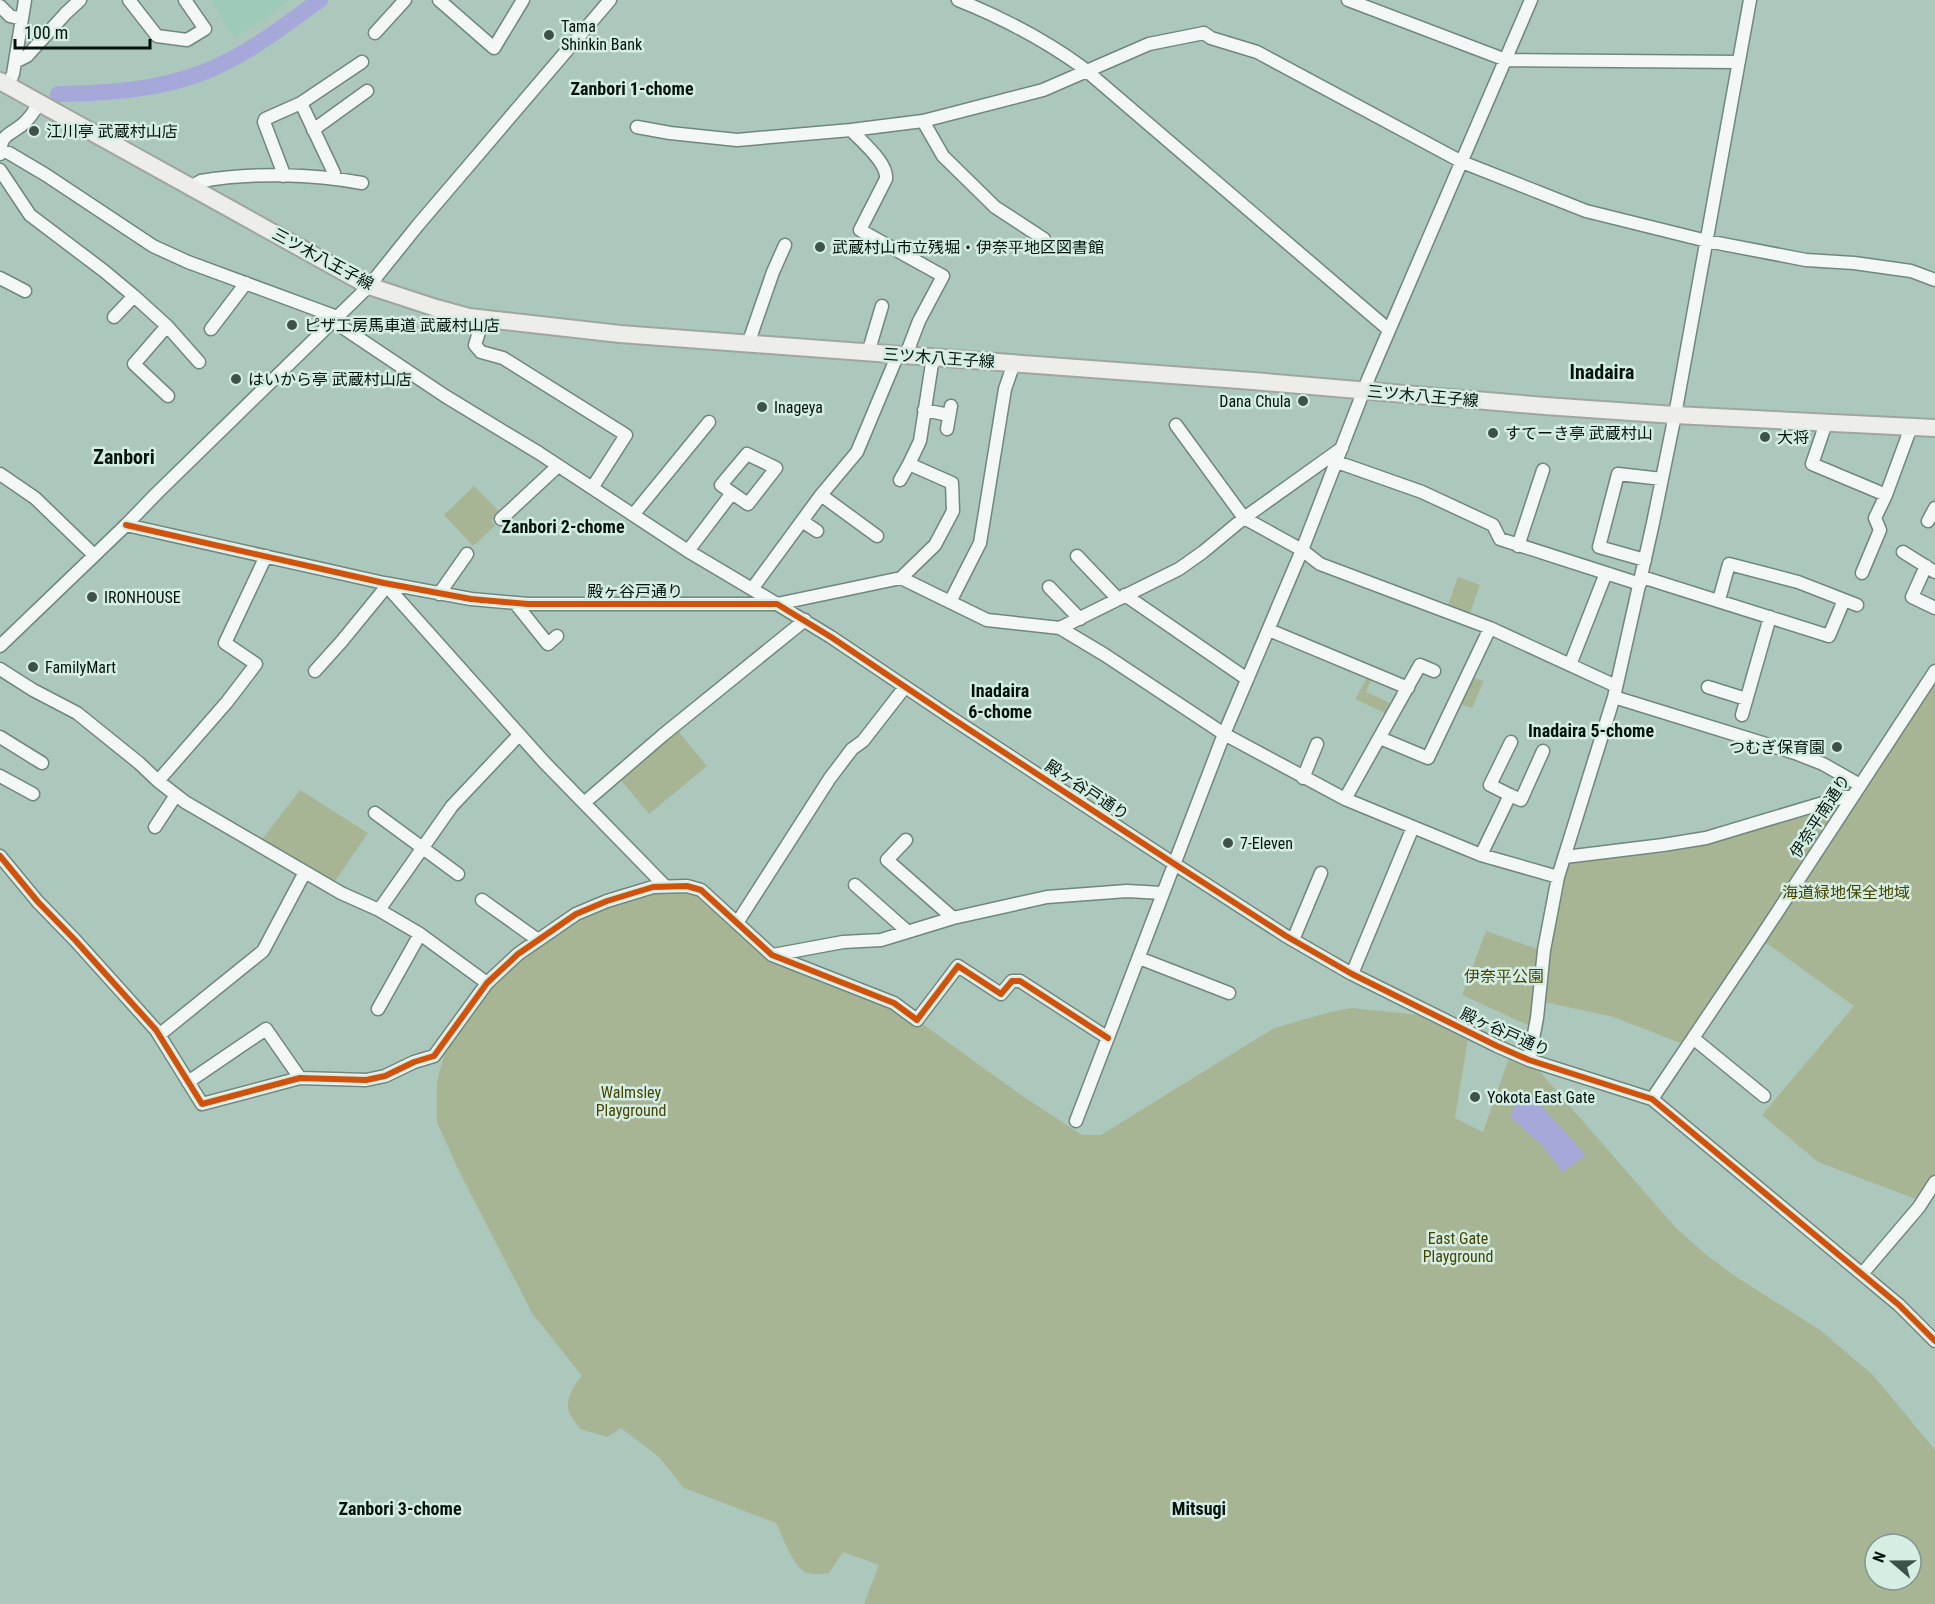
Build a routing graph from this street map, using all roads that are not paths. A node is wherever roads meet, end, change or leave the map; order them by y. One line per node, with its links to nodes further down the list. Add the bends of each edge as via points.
1 (25, 0): 14 (street)
2 (80, 0): 17 (street, via 27,56)
3 (129, 0): 4 (street, via 157,36 187,40 205,29)
4 (185, 0)
5 (405, 0): 15 (street)
6 (440, 0): 12 (street, via 494,48)
7 (610, 0): 42 (street)
8 (958, 0): 20 (street, via 1033,35)
9 (1348, 0): 16 (street)
10 (1531, 0): 16 (street)
11 (1750, 0): 19 (street)
12 (520, 1)
13 (0, 6): 14 (street, via 10,16)
14 (22, 19): 17 (street)
15 (375, 33)
16 (1506, 60): 19 (street); 30 (street)
17 (15, 62): 21 (street, via 13,74)
18 (362, 62): 24 (street)
19 (1739, 62): 37 (street)
20 (1086, 70): 25 (street, via 1043,90); 30 (street, via 1149,44 1204,33 1257,52); 51 (street)
21 (4, 83): 23 (main road, 三ツ木八王子線)
22 (367, 91): 27 (street)
23 (39, 102): 29 (street, via 22,125 4,137); 35 (main road, 三ツ木八王子線)
24 (301, 103): 27 (street); 32 (street, via 265,118 264,122)
25 (922, 121): 28 (street); 36 (street, via 943,156 987,200)
26 (637, 127): 28 (street, via 737,140)
27 (313, 130): 33 (street)
28 (851, 130): 54 (street, via 884,165 887,174 860,230 943,276)
29 (0, 152): 41 (street, via 9,153 153,246)
30 (1462, 162): 37 (street, via 1586,211); 51 (street)
31 (0, 170): 44 (street, via 30,215)
32 (283, 177): 33 (street); 35 (street, via 227,177 201,181)
33 (334, 178): 34 (street)
34 (362, 183)
35 (193, 189): 42 (main road, 三ツ木八王子線)
36 (1044, 238)
37 (1707, 241): 40 (street, via 1806,260 1911,271); 61 (street)
38 (785, 244): 52 (street)
39 (0, 278): 43 (street)
40 (1935, 280)
41 (246, 283): 47 (street); 50 (street)
42 (369, 286): 47 (street); 48 (main road, 三ツ木八王子線)
43 (25, 291)
44 (134, 296): 46 (street); 49 (street)
45 (882, 306): 53 (street)
46 (114, 317)
47 (335, 319): 71 (street, via 445,396); 86 (street)
48 (483, 319): 52 (main road, 三ツ木八王子線); 76 (street, via 476,345 482,352 503,358 626,435)
49 (167, 326): 56 (street); 59 (street, via 134,364)
50 (211, 330)
51 (1389, 330): 58 (street)
52 (748, 344): 53 (main road, 三ツ木八王子線)
53 (868, 353): 54 (main road, 三ツ木八王子線)
54 (902, 355): 55 (main road, 三ツ木八王子線); 78 (street, via 857,452)
55 (933, 357): 57 (main road, 三ツ木八王子線); 60 (street)
56 (199, 362)
57 (1014, 363): 58 (main road, 三ツ木八王子線); 110 (street, via 1005,389 981,543)
58 (1364, 391): 61 (main road, 三ツ木八王子線); 68 (street)
59 (168, 396)
60 (924, 410): 67 (street, via 950,411); 70 (street, via 920,441)
61 (1675, 415): 63 (main road, 三ツ木八王子線); 74 (street)
62 (709, 422): 81 (street)
63 (1827, 423): 65 (main road, 三ツ木八王子線); 79 (street, via 1812,464)
64 (1176, 425): 82 (street)
65 (1911, 426): 66 (main road, 三ツ木八王子線); 79 (street)
66 (1935, 428)
67 (946, 429)
68 (1342, 448): 69 (street); 82 (street)
69 (1337, 462): 89 (street, via 1422,492 1493,525 1500,539); 90 (street)
70 (909, 464): 75 (street); 101 (street, via 952,483 953,511 935,545)
71 (558, 466): 76 (street); 83 (street)
72 (1543, 470): 89 (street)
73 (0, 474): 94 (street, via 35,498)
74 (1662, 479): 97 (street); 97 (street, via 1618,474 1599,547)
75 (900, 480)
76 (592, 488): 81 (street)
77 (732, 493): 77 (street, via 722,485 747,454 776,468 748,504); 91 (street)
78 (821, 495): 84 (street); 88 (street)
79 (1886, 495): 100 (street, via 1875,519 1880,530)
80 (1935, 508): 85 (street)
81 (633, 515): 91 (street)
82 (1244, 518): 90 (street); 107 (street, via 1179,569)
83 (501, 519)
84 (802, 520): 87 (street); 105 (street)
85 (1928, 521)
86 (126, 525): 94 (street); 95 (street, 殿ヶ谷戸通り)
87 (817, 531)
88 (877, 536)
89 (1518, 546): 99 (street)
90 (1302, 550): 119 (street, via 1320,564); 120 (street)
91 (688, 551): 105 (street)
92 (1904, 552): 98 (street)
93 (467, 554): 106 (street)
94 (94, 555): 122 (street)
95 (266, 556): 103 (street, 殿ヶ谷戸通り); 145 (street, via 225,643 256,664)
96 (1077, 556): 107 (street)
97 (1645, 560): 102 (street)
98 (1931, 569): 114 (street, via 1911,597)
99 (1606, 573): 102 (street); 123 (street)
100 (1862, 573)
101 (901, 578): 110 (street); 112 (street)
102 (1641, 580): 108 (street); 132 (street)
103 (385, 584): 106 (street, 殿ヶ谷戸通り); 125 (street); 136 (street)
104 (1049, 587): 116 (street)
105 (752, 589): 112 (street)
106 (439, 594): 111 (street, 殿ヶ谷戸通り)
107 (1122, 597): 116 (street); 128 (street)
108 (1719, 600): 109 (street, via 1729,564 1798,582); 115 (street)
109 (1844, 600): 113 (street); 115 (street, via 1829,636)
110 (950, 602): 118 (street, via 987,620)
111 (515, 603): 112 (street, 殿ヶ谷戸通り); 121 (street, via 548,644)
112 (777, 604): 117 (street, 殿ヶ谷戸通り)
113 (1857, 605)
114 (1935, 608)
115 (1770, 617): 133 (street)
116 (1080, 619): 118 (street)
117 (805, 620): 129 (street, 殿ヶ谷戸通り); 152 (street)
118 (1060, 628): 135 (street)
119 (1490, 628): 123 (street); 138 (street, via 1428,758)
120 (1269, 630): 128 (street); 131 (street)
121 (557, 636)
122 (0, 646)
123 (1570, 664): 132 (street)
124 (0, 669): 145 (street, via 77,713)
125 (315, 671)
126 (1434, 671): 131 (street, via 1420,665)
127 (1935, 671): 146 (street, 伊奈平南通り)
128 (1247, 679): 135 (street)
129 (905, 687): 161 (street, 殿ヶ谷戸通り); 172 (street, via 830,778)
130 (1708, 687): 133 (street)
131 (1408, 688): 138 (street)
132 (1615, 692): 146 (street, via 1795,753); 160 (street)
133 (1746, 699): 134 (street)
134 (1742, 715)
135 (1224, 734): 144 (street); 161 (street)
136 (519, 735): 152 (street); 157 (street, via 452,806)
137 (0, 737): 142 (street)
138 (1380, 738): 151 (street)
139 (1511, 742): 149 (street, via 1490,785)
140 (1317, 744): 144 (street)
141 (1543, 751): 149 (street, via 1521,800)
142 (42, 763)
143 (0, 776): 147 (street)
144 (1303, 778): 151 (street)
145 (158, 781): 148 (street)
146 (1860, 785): 150 (street, 伊奈平南通り)
147 (33, 795)
148 (176, 795): 154 (street); 162 (street)
149 (1510, 795): 158 (street)
150 (1852, 797): 160 (street, via 1843,796 1706,837); 185 (street, 伊奈平南通り)
151 (1346, 799): 155 (street)
152 (584, 803): 167 (street)
153 (375, 813): 157 (street)
154 (155, 827)
155 (1413, 827): 158 (street); 179 (street)
156 (906, 840): 171 (street, via 887,860)
157 (422, 848): 164 (street); 170 (street)
158 (1480, 855): 165 (street)
159 (0, 856): 183 (street)
160 (1565, 857): 165 (street)
161 (1173, 863): 168 (street); 176 (street, 殿ヶ谷戸通り)
162 (305, 872): 170 (street); 183 (street, via 263,951)
163 (1322, 873): 176 (street)
164 (458, 874)
165 (1558, 877): 186 (street)
166 (855, 885): 173 (street)
167 (665, 886): 172 (street, via 701,890); 175 (street, via 592,906)
168 (1162, 893): 171 (street, via 1127,891 1047,897); 178 (street)
169 (482, 900): 175 (street)
170 (379, 910): 174 (street)
171 (953, 918): 173 (street)
172 (737, 923): 177 (street)
173 (907, 931): 177 (street, via 881,940 843,942)
174 (420, 934): 180 (street); 182 (street)
175 (538, 940): 180 (street)
176 (1293, 940): 179 (street, 殿ヶ谷戸通り)
177 (772, 955): 184 (street, via 894,1003 917,1020 958,966 1001,994 1012,981 1020,981)
178 (1139, 958): 181 (street); 184 (street)
179 (1352, 974): 186 (street, 殿ヶ谷戸通り)
180 (487, 983): 187 (street, via 434,1056 366,1080)
181 (1229, 993)
182 (378, 1009)
183 (159, 1035): 188 (street)
184 (1108, 1038): 191 (street)
185 (1693, 1038): 189 (street); 190 (street, 伊奈平南通り)
186 (1529, 1060): 190 (street, 殿ヶ谷戸通り)
187 (300, 1078): 188 (street, via 202,1104); 188 (street, via 266,1029)
188 (188, 1082)
189 (1764, 1095)
190 (1652, 1099): 193 (street, 殿ヶ谷戸通り)
191 (1076, 1121)
192 (1935, 1182): 193 (street)
193 (1862, 1274): 194 (street, 殿ヶ谷戸通り)
194 (1935, 1341)

